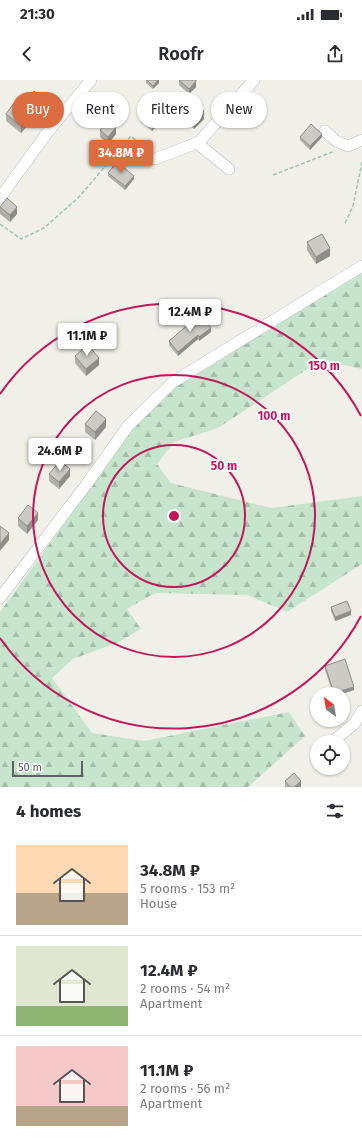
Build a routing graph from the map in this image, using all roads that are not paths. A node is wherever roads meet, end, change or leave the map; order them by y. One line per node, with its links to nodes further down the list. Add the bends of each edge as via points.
1 (91, 80): 8 (street, via 47,133)
2 (254, 80): 5 (street)
3 (325, 131): 4 (street, via 336,141 348,146)
4 (362, 140)
5 (197, 143): 6 (street); 7 (street)
6 (155, 159)
7 (229, 170)
8 (0, 198)
9 (362, 266): 10 (street, via 173,382 128,426 86,486)
10 (0, 598)
11 (362, 711): 12 (street, via 354,724)
12 (341, 735)

